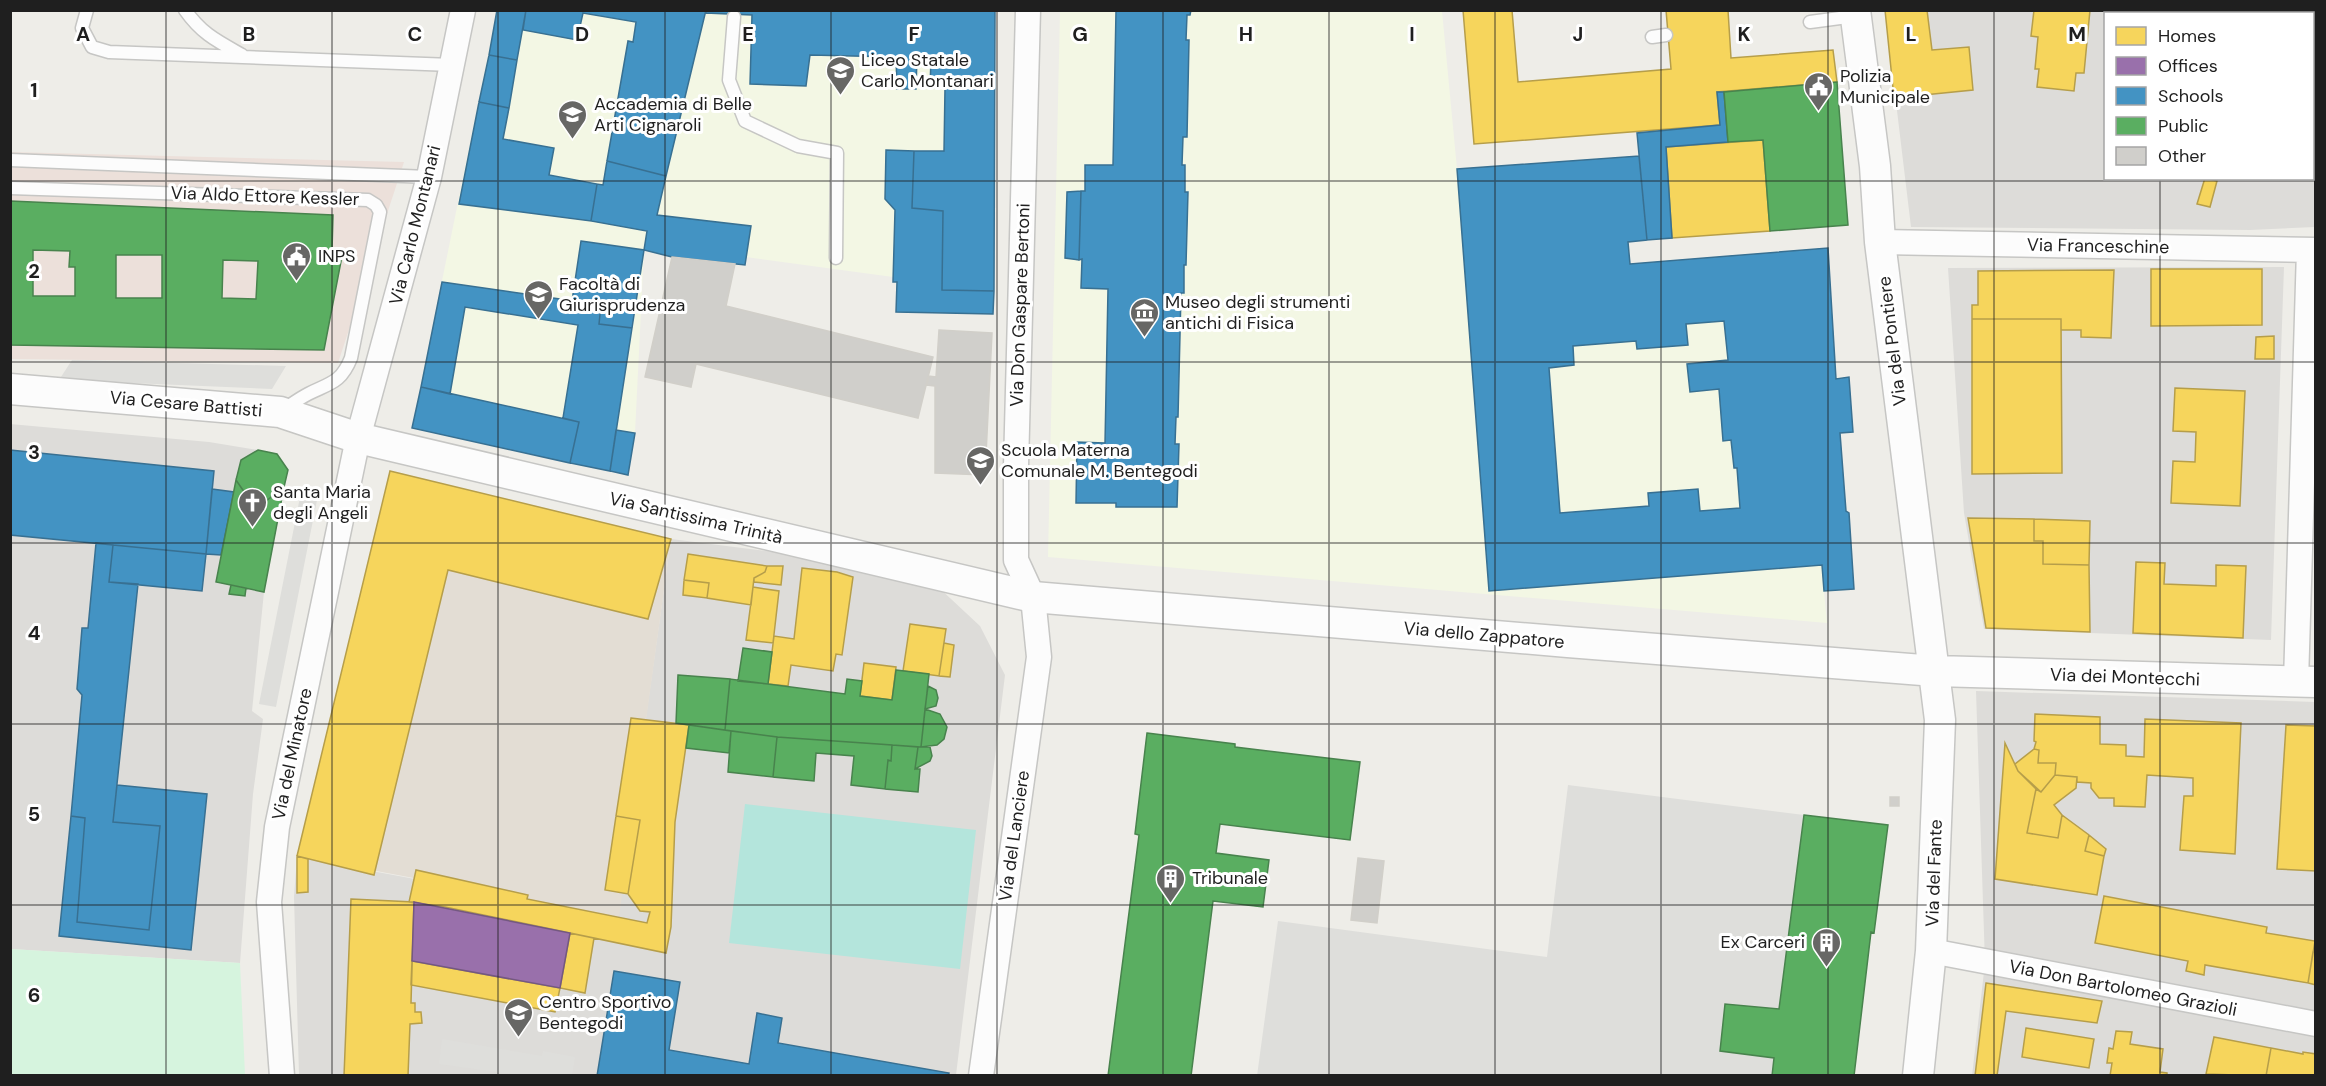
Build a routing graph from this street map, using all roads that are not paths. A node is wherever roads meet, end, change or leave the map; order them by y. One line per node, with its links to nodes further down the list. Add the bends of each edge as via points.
1 (87, 10): 10 (lane, via 82,28 92,47 110,52)
2 (185, 10): 10 (lane, via 197,27)
3 (463, 10): 11 (street, Via Carlo Montanari)
4 (1028, 10): 21 (street, Via Don Gaspare Bertoni, via 1016,560)
5 (1855, 13): 7 (lane); 15 (street, Via del Pontiere, via 1875,166)
6 (734, 17): 17 (lane, via 729,80 745,121 798,146 837,153)
7 (1810, 22)
8 (1666, 35): 9 (lane)
9 (1652, 36)
10 (246, 57): 11 (lane)
11 (452, 65): 13 (street, Via Carlo Montanari)
12 (10, 160): 13 (lane)
13 (429, 177): 20 (street, Via Carlo Montanari)
14 (10, 188): 19 (lane, Via Aldo Ettore Kessler, via 368,200 376,205 380,212 345,373)
15 (1880, 242): 16 (street, Via Franceschine); 22 (street, Via del Pontiere)
16 (2312, 250): 23 (street)
17 (836, 258)
18 (10, 389): 19 (street, Via Cesare Battisti)
19 (280, 412): 20 (street, Via Cesare Battisti)
20 (358, 438): 21 (street, Via Santissima Trinità); 26 (street, Via del Minatore, via 277,827 269,902)
21 (1033, 597): 22 (street, Via dello Zappatore); 27 (street, Via del Lanciere, via 1039,657)
22 (1935, 670): 23 (street, Via dei Montecchi); 24 (street, Via del Fante, via 1940,752)
23 (2306, 682)
24 (1931, 951): 25 (street, Via Don Bartolomeo Grazioli); 28 (street, Via del Fante)
25 (2316, 1024)
26 (282, 1076)
27 (981, 1076)
28 (1918, 1076)

